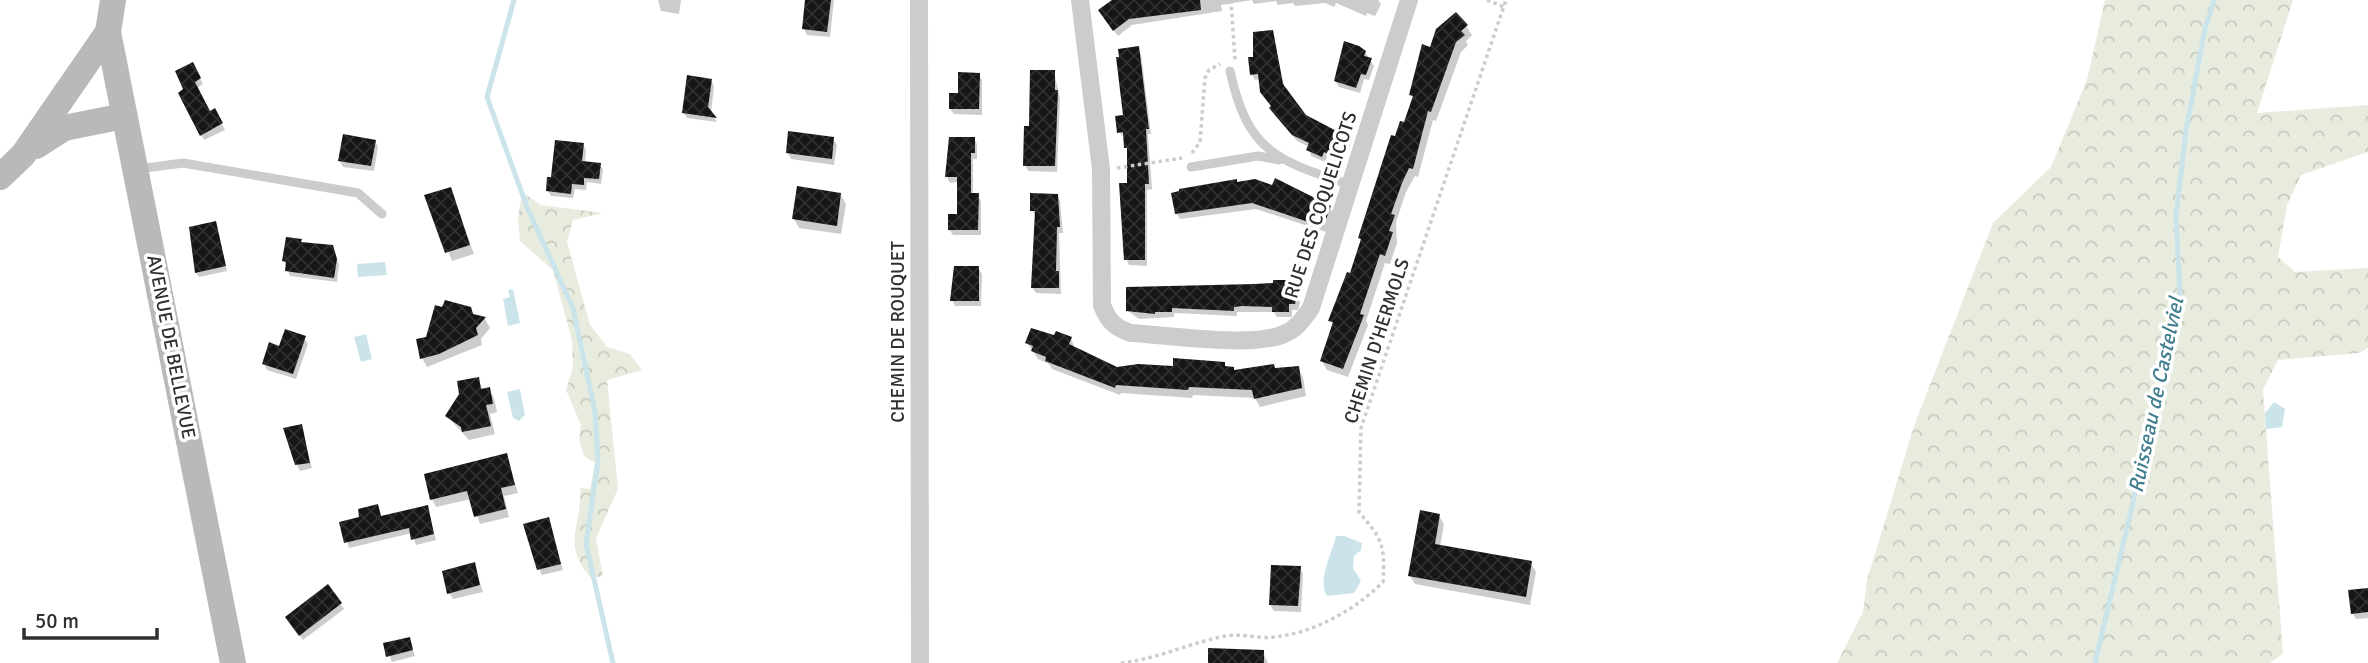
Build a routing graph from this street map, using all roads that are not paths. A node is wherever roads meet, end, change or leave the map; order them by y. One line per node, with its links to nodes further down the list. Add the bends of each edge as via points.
1 (113, 0): 5 (street)
2 (919, 0): 18 (street, CHEMIN DE ROUQUET)
3 (1080, 0): 15 (street, RUE DES COQUELICOTS, via 1101,169 1102,305 1117,328 1131,333 1257,340 1273,339 1298,326 1311,308)
4 (1409, 0): 15 (street, RUE DES COQUELICOTS)
5 (108, 32): 7 (street); 8 (street, AVENUE DE BELLEVUE)
6 (1230, 71): 11 (lane, via 1244,118 1272,154)
7 (70, 88): 9 (street); 10 (street)
8 (124, 116): 9 (street); 13 (street, AVENUE DE BELLEVUE)
9 (94, 122): 10 (street, via 64,128)
10 (23, 155): 14 (street)
11 (1293, 165): 12 (lane, via 1258,156); 15 (lane)
12 (1191, 167)
13 (136, 170): 16 (lane, via 183,163 358,193); 17 (street, AVENUE DE BELLEVUE)
14 (0, 177)
15 (1350, 185)
16 (382, 214)
17 (233, 663)
18 (920, 663)

